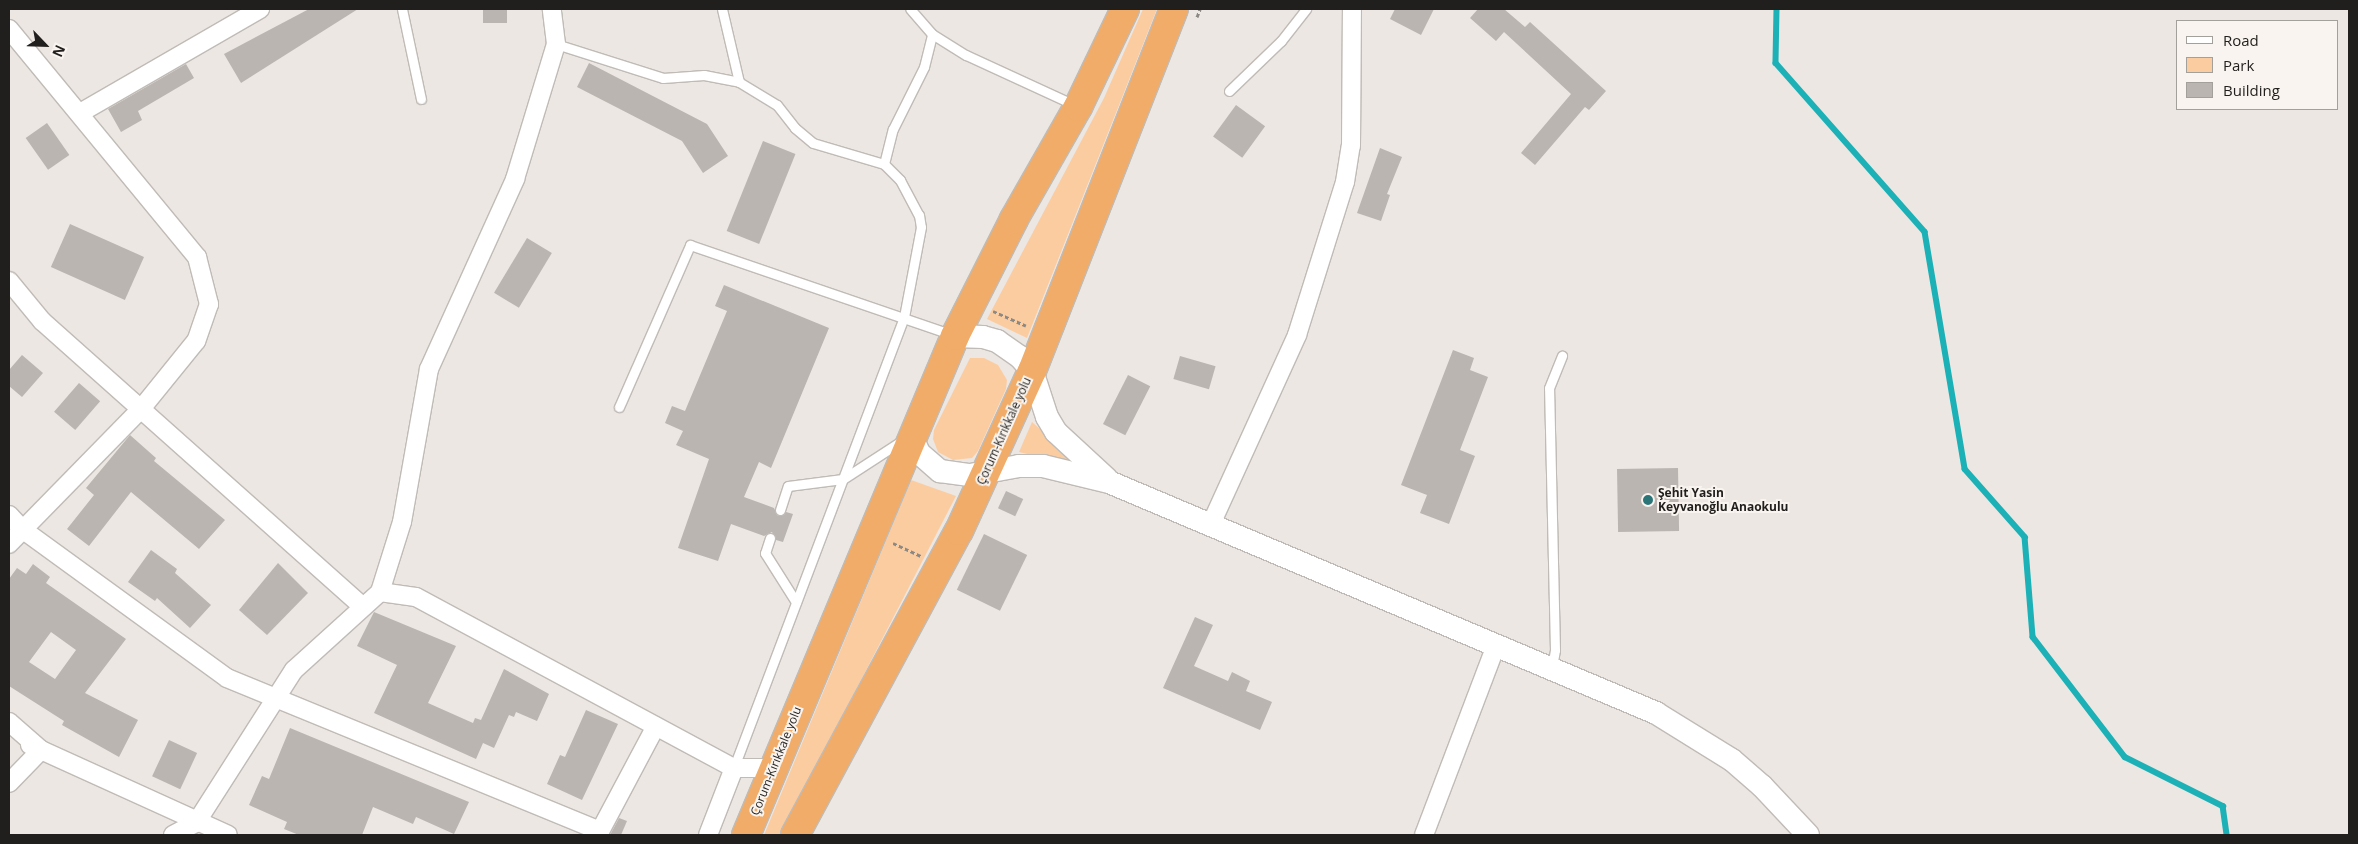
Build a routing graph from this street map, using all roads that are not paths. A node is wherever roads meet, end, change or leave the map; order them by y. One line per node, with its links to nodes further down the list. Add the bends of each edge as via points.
1 (260, 9): 17 (street)
2 (402, 9): 15 (lane)
3 (552, 9): 12 (street)
4 (722, 9): 13 (lane)
5 (910, 9): 11 (lane)
6 (1125, 9): 16 (highway, Çorum-Kırıkkale yolu)
7 (1306, 9): 14 (lane, via 1281,41)
8 (1352, 9): 32 (street, via 1351,146 1345,182 1297,335)
9 (1184, 18): 23 (highway, Çorum-Kırıkkale yolu)
10 (9, 29): 17 (street)
11 (932, 34): 16 (lane, via 966,55); 18 (lane, via 924,67 893,130)
12 (556, 44): 13 (lane, via 663,78 704,75); 36 (street, via 515,179 429,369 402,522)
13 (738, 82): 18 (lane, via 777,105 795,128 813,143)
14 (1229, 91)
15 (420, 99)
16 (1078, 107): 21 (highway, Çorum-Kırıkkale yolu, via 1014,220)
17 (80, 113): 25 (street, via 197,257 209,304 196,341)
18 (884, 164): 20 (lane, via 900,180 919,215 921,227)
19 (9, 281): 25 (street, via 42,321)
20 (904, 317): 21 (lane); 24 (lane, via 690,245); 28 (lane)
21 (955, 336): 23 (street, via 983,337 997,342 1020,357); 26 (highway, Çorum-Kırıkkale yolu)
22 (1562, 355): 40 (lane, via 1549,388 1555,650)
23 (1032, 371): 27 (highway, Çorum-Kırıkkale yolu); 29 (street, via 1047,417 1056,432)
24 (619, 407)
25 (140, 409): 33 (street); 38 (street)
26 (912, 434): 27 (street, via 919,454 940,471 956,475); 28 (lane); 47 (highway, Çorum-Kırıkkale yolu)
27 (985, 474): 29 (street, via 1019,466 1043,466); 55 (highway, Çorum-Kırıkkale yolu, via 941,566)
28 (843, 479): 30 (lane, via 788,486); 37 (lane)
29 (1109, 482): 32 (street)
30 (780, 510)
31 (9, 515): 33 (street)
32 (1211, 524): 39 (street)
33 (22, 529): 35 (street); 41 (street, via 227,678)
34 (770, 538): 37 (lane, via 765,554)
35 (9, 544)
36 (380, 592): 38 (street); 43 (street, via 416,597)
37 (796, 602): 46 (lane)
38 (363, 607): 41 (street, via 294,670)
39 (1496, 645): 40 (street); 56 (street)
40 (1552, 667): 57 (street, via 1656,713 1700,737 1762,786)
41 (275, 700): 49 (street); 50 (street)
42 (9, 722): 45 (street)
43 (656, 726): 46 (street); 50 (street)
44 (9, 735): 45 (street)
45 (41, 750): 48 (street); 49 (street)
46 (734, 768): 47 (street); 53 (street)
47 (773, 768): 54 (highway, Çorum-Kırıkkale yolu)
48 (9, 783)
49 (196, 823): 51 (street); 52 (street)
50 (599, 833)
51 (173, 835)
52 (228, 835)
53 (708, 835)
54 (746, 835)
55 (795, 835)
56 (1424, 835)
57 (1808, 835)

